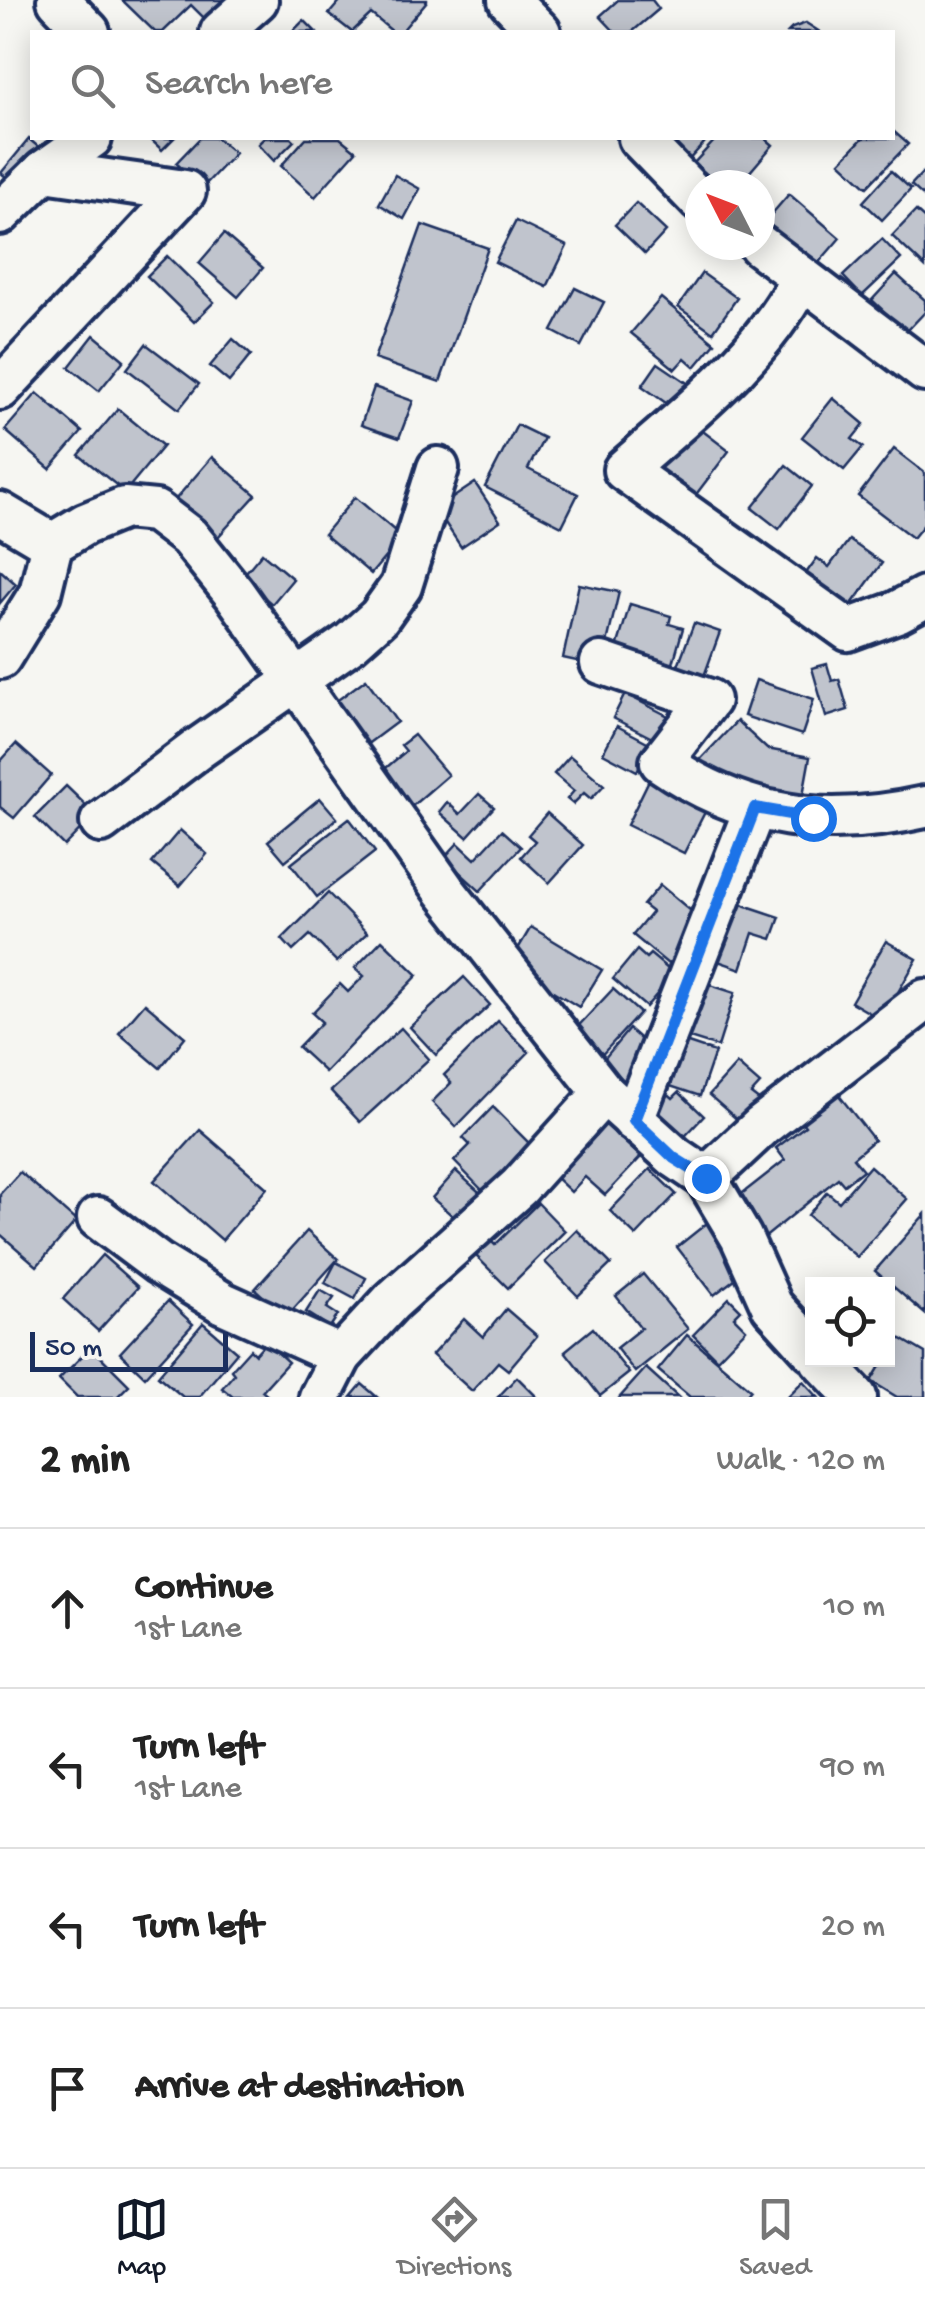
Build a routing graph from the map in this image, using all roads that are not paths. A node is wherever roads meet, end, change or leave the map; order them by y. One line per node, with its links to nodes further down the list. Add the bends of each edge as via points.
1 (58, 0): 4 (street)
2 (257, 0): 5 (street)
3 (509, 0): 6 (street)
4 (87, 30)
5 (223, 30)
6 (538, 30)
7 (89, 140): 9 (street)
8 (641, 140): 10 (street)
9 (44, 171): 11 (street); 15 (street, via 185,191)
10 (685, 185)
11 (0, 214)
12 (775, 258): 14 (street)
13 (799, 283): 19 (street, via 762,341 624,470 848,630)
14 (925, 371)
15 (0, 389)
16 (438, 468): 22 (street, via 401,586 379,617)
17 (0, 513): 18 (street)
18 (52, 544): 20 (street, via 40,594); 22 (street, via 124,508 155,510 189,537)
19 (925, 597)
20 (0, 658)
21 (601, 663): 24 (street, via 708,700 662,762)
22 (297, 680): 25 (street); 27 (street, via 445,891)
23 (925, 806): 24 (street, via 846,820)
24 (755, 808): 28 (street)
25 (102, 822)
26 (925, 1000): 29 (street, via 762,1126)
27 (604, 1094): 28 (street); 32 (street, via 519,1187)
28 (634, 1120): 29 (street)
29 (706, 1178): 31 (street, via 772,1306)
30 (98, 1218): 32 (street, via 223,1303)
31 (805, 1342)
32 (341, 1356): 34 (street)
33 (828, 1367): 35 (street)
34 (320, 1397)
35 (856, 1397)

